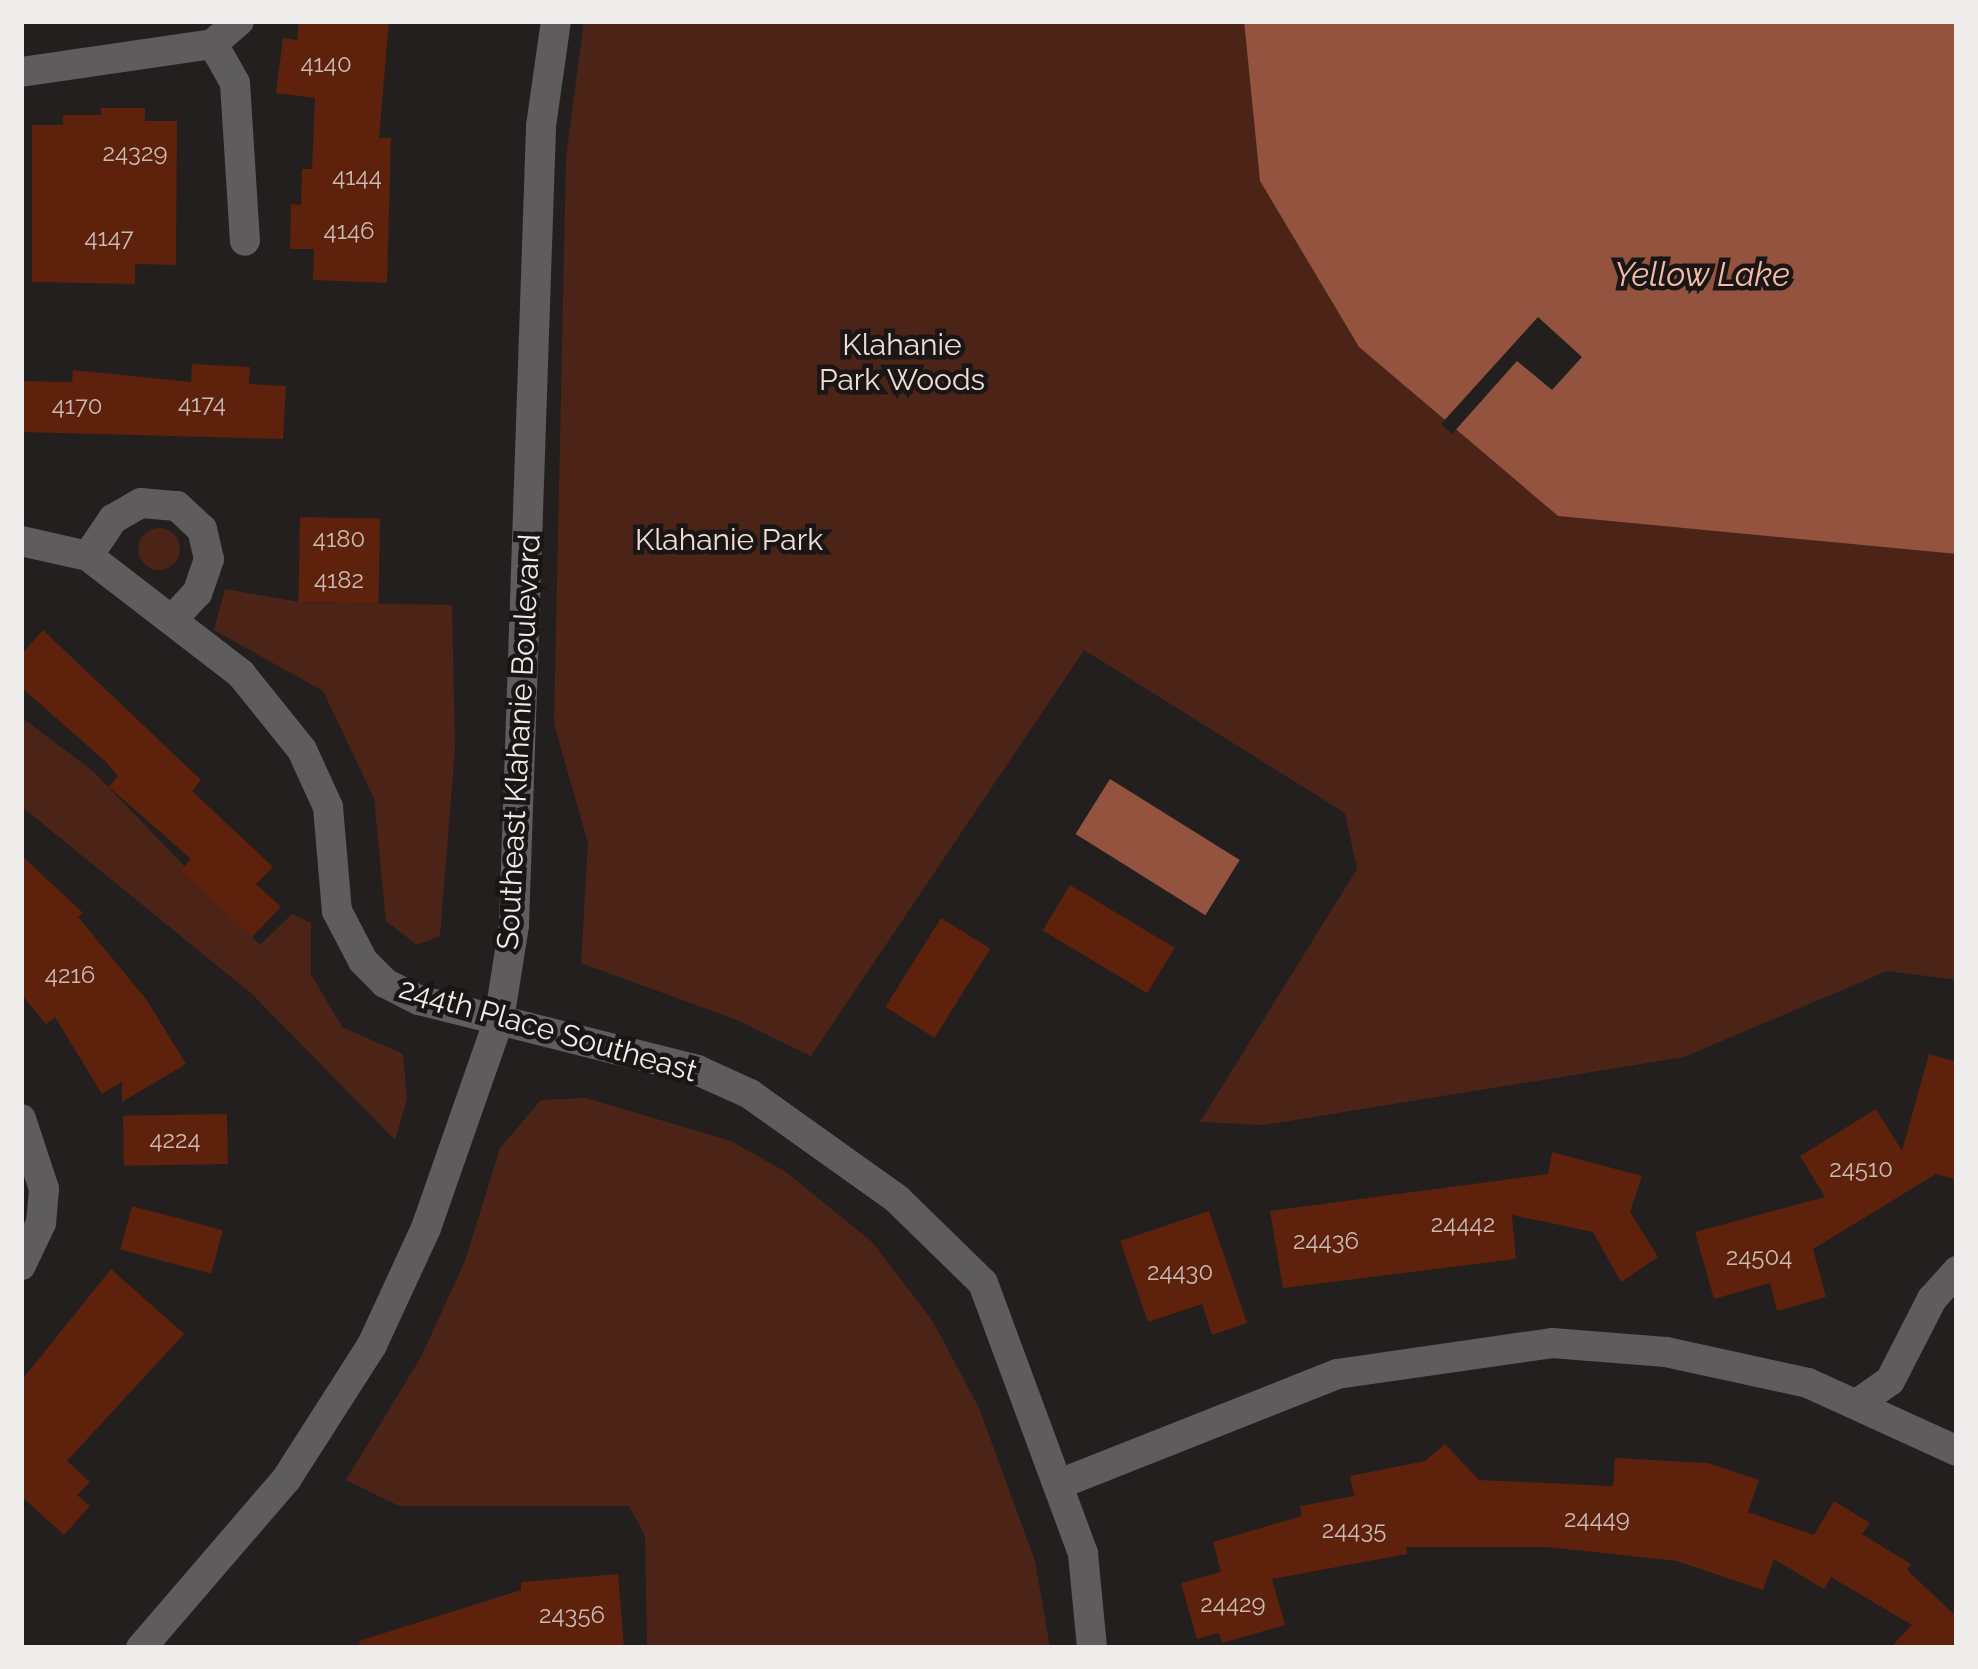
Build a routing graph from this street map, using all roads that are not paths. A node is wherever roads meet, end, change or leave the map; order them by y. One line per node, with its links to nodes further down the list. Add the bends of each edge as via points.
1 (238, 21): 3 (street)
2 (556, 21): 9 (street, Southeast Klahanie Boulevard, via 541,126 514,925)
3 (213, 44): 4 (street); 5 (street, via 235,83)
4 (21, 72)
5 (244, 241)
6 (21, 541): 7 (street, 244th Place Southeast)
7 (88, 556): 8 (street, 244th Place Southeast); 8 (street, via 112,519 141,503 177,506 202,530 208,559 197,593)
8 (173, 619): 9 (street, 244th Place Southeast, via 241,674 302,750 328,807 338,911 363,961 419,1000)
9 (499, 1020): 15 (street, 244th Place Southeast, via 715,1078 824,1140 897,1199 983,1283); 16 (street, Southeast Klahanie Boulevard, via 426,1228 372,1345 287,1478)
10 (21, 1119): 11 (street, via 44,1189 41,1223)
11 (21, 1265)
12 (1957, 1271): 13 (street, via 1932,1299 1890,1381)
13 (1861, 1401): 14 (street); 15 (street, via 1666,1352 1552,1342 1451,1352 1337,1374)
14 (1957, 1451)
15 (1062, 1483): 17 (street, 244th Place Southeast, via 1083,1554)
16 (141, 1648)
17 (1092, 1648)

